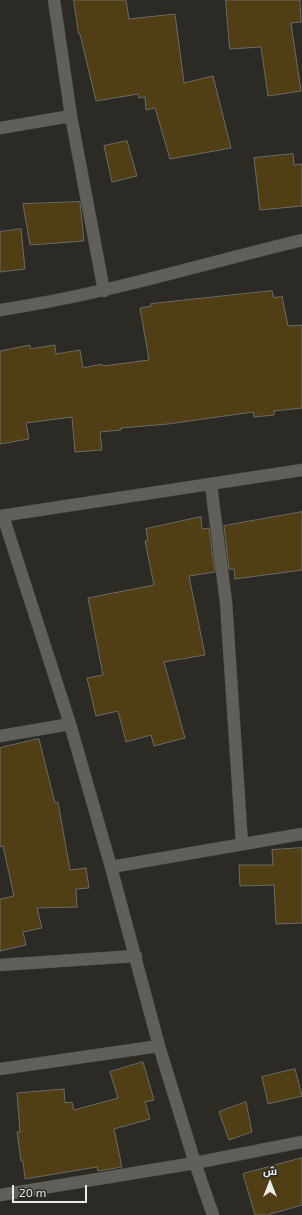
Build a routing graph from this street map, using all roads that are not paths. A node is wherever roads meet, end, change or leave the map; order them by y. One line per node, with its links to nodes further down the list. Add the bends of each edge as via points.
1 (54, 0): 2 (street)
2 (71, 116): 3 (street); 5 (street)
3 (0, 128)
4 (302, 240): 5 (street)
5 (104, 291): 6 (street)
6 (0, 310)
7 (302, 470): 8 (street)
8 (211, 485): 9 (street); 13 (street, via 226,602)
9 (1, 516): 10 (street)
10 (70, 724): 11 (street); 14 (street)
11 (0, 736)
12 (302, 834): 13 (street)
13 (242, 844): 14 (street)
14 (111, 867): 15 (street)
15 (136, 956): 16 (street); 17 (street)
16 (0, 965)
17 (159, 1046): 18 (street); 20 (street)
18 (0, 1069)
19 (302, 1142): 20 (street)
20 (195, 1163): 21 (street); 22 (street)
21 (0, 1195)
22 (213, 1215)

